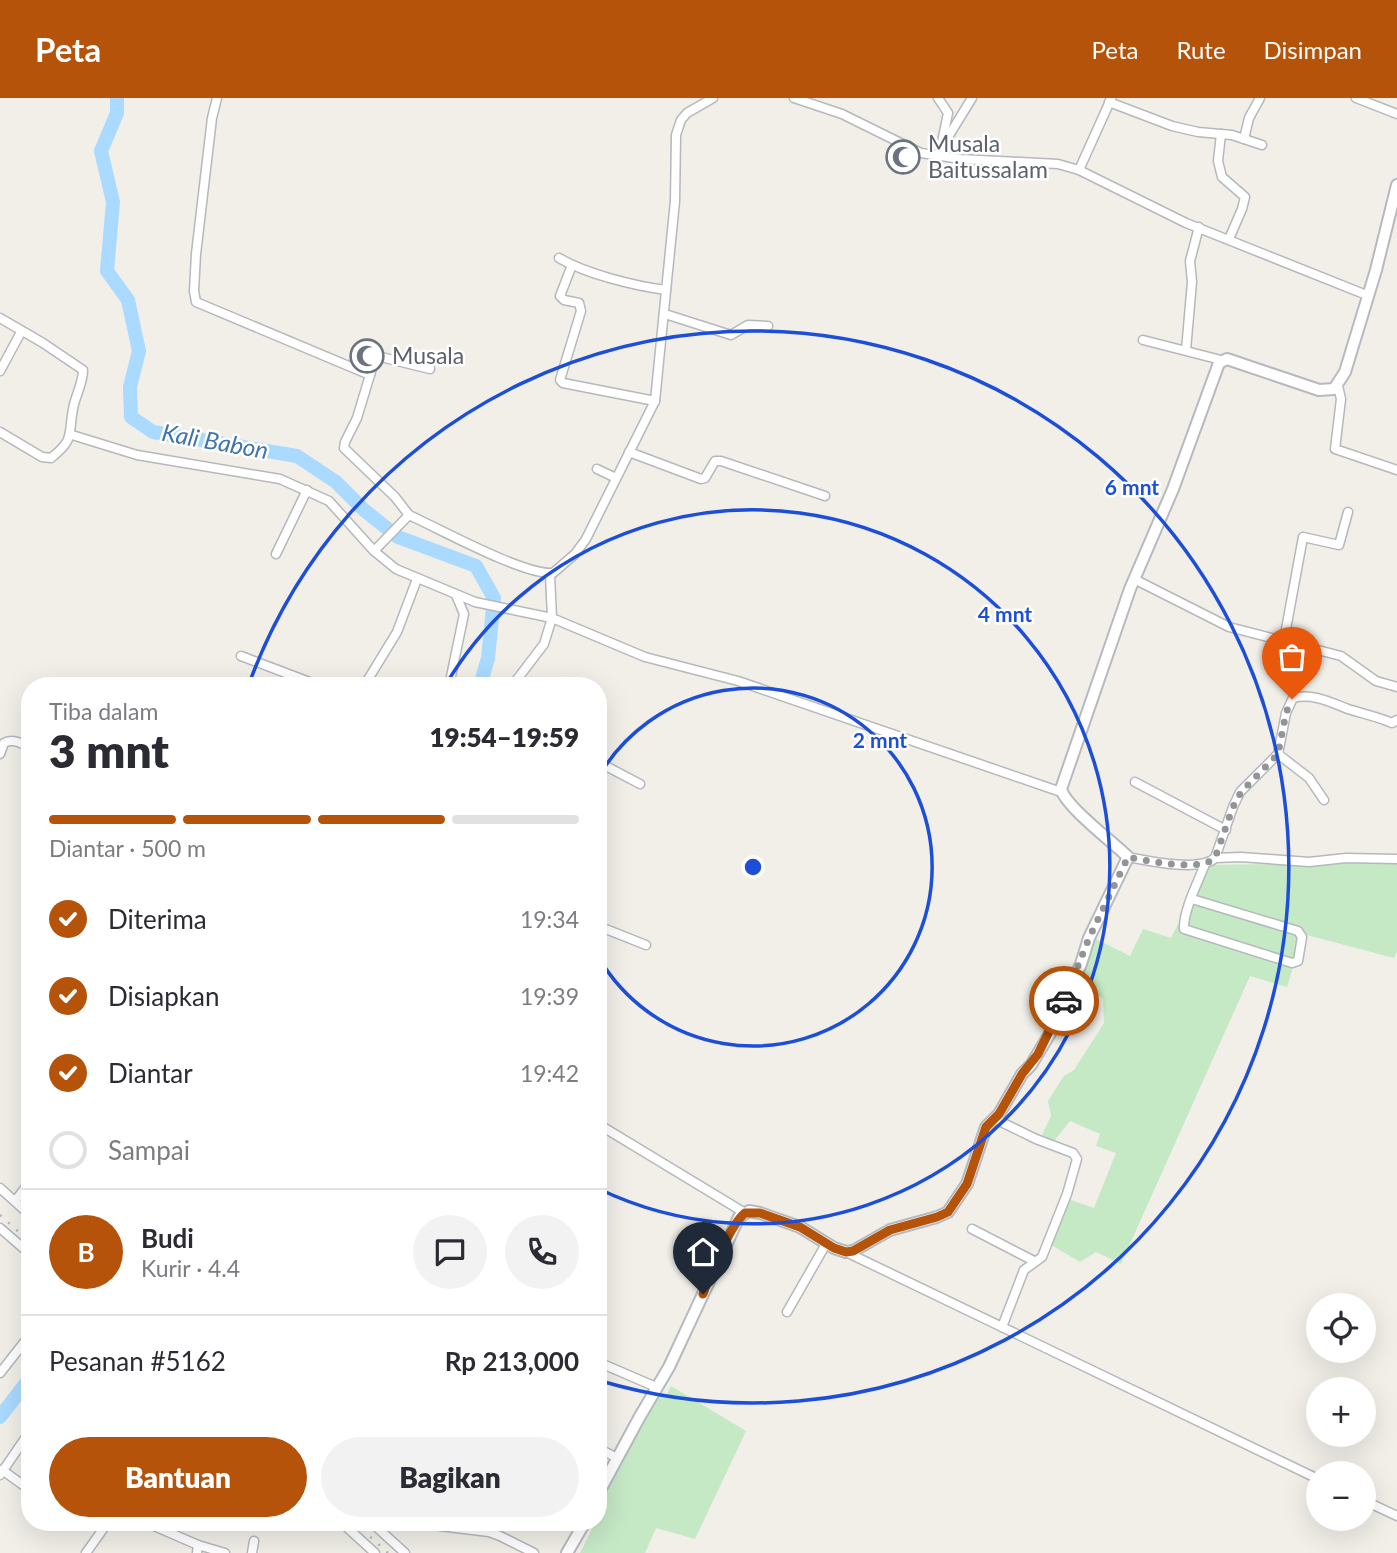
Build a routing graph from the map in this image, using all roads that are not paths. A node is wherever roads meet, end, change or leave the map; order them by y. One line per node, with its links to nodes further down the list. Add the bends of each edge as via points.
1 (217, 98): 31 (street, via 197,243 195,302)
2 (713, 98): 20 (street, via 687,113 678,129)
3 (794, 98): 13 (street, via 842,114 921,153)
4 (938, 98): 13 (street, via 948,113)
5 (972, 98): 13 (street)
6 (1260, 98): 11 (street)
7 (1356, 98): 9 (street)
8 (1110, 100): 10 (street, via 1171,126); 14 (street)
9 (1397, 114)
10 (1221, 134): 11 (street); 17 (street, via 1218,161 1222,177 1245,197)
11 (1244, 139): 12 (street)
12 (1262, 145)
13 (939, 152): 14 (street, via 961,159 1058,164)
14 (1079, 170): 16 (street)
15 (1397, 185): 21 (street)
16 (1199, 228): 17 (street); 27 (street, via 1190,261)
17 (1228, 239): 21 (street)
18 (559, 258): 19 (street)
19 (572, 265): 20 (street); 33 (street, via 559,295 579,303 581,315 561,382)
20 (666, 290): 22 (street)
21 (1369, 296): 32 (street)
22 (665, 314): 24 (street, via 729,335 748,325); 33 (street)
23 (0, 318): 25 (street)
24 (768, 327)
25 (21, 332): 30 (street); 35 (street, via 83,370 73,408)
26 (1143, 340): 27 (street)
27 (1186, 350): 28 (street)
28 (1221, 360): 32 (street, via 1243,363 1319,390); 48 (street)
29 (430, 369): 31 (street, via 381,357)
30 (0, 371)
31 (370, 375): 43 (street, via 344,448)
32 (1338, 386): 38 (street, via 1335,449)
33 (655, 401): 36 (street)
34 (0, 432): 35 (street, via 47,458 62,450)
35 (72, 435): 40 (street, via 137,455 280,479)
36 (629, 452): 39 (street); 41 (street, via 701,479 715,461 721,461)
37 (597, 469): 39 (street)
38 (1397, 470)
39 (616, 478): 46 (street, via 586,539)
40 (307, 490): 44 (street, via 329,501); 45 (street)
41 (825, 495)
42 (1348, 512): 51 (street, via 1339,545 1303,537)
43 (407, 517): 44 (street); 46 (street)
44 (377, 548): 47 (street, via 396,569)
45 (276, 554)
46 (550, 574): 50 (street)
47 (417, 579): 49 (street); 54 (street, via 397,632)
48 (1134, 579): 51 (street, via 1229,627); 65 (street)
49 (456, 595): 50 (street); 55 (street, via 464,614)
50 (552, 618): 56 (street, via 544,644); 65 (street, via 645,657 738,681)
51 (1284, 640): 57 (street, via 1341,656 1376,681)
52 (242, 656): 53 (street)
53 (297, 677)
54 (370, 677)
55 (451, 677)
56 (519, 677)
57 (1397, 687)
58 (1397, 720): 61 (street, via 1392,723 1330,700 1295,697 1286,713)
59 (21, 743): 60 (street, via 4,743)
60 (0, 754)
61 (1278, 754): 66 (street, via 1309,778); 67 (street, via 1241,792)
62 (607, 767): 64 (street)
63 (1135, 782): 67 (street)
64 (640, 784)
65 (1062, 792): 68 (street)
66 (1324, 800)
67 (1226, 830): 69 (street)
68 (1128, 857): 71 (street); 75 (street, via 1049,1035)
69 (1215, 858): 70 (street); 71 (street)
70 (1397, 859)
71 (1205, 864): 72 (street)
72 (1192, 899): 72 (street, via 1186,931 1298,961 1302,937 1298,931)
73 (607, 930): 74 (street)
74 (646, 945)
75 (995, 1119): 86 (street, via 986,1127 967,1184 948,1212 890,1230); 87 (street, via 1073,1153 1077,1159 1041,1257)
76 (607, 1129): 81 (street)
77 (0, 1188): 79 (street)
78 (21, 1193): 79 (street)
79 (15, 1201): 80 (street)
80 (21, 1207)
81 (745, 1213): 84 (street, via 760,1213 800,1227); 93 (street)
82 (0, 1228): 85 (street)
83 (972, 1229): 87 (street)
84 (826, 1244): 86 (street); 88 (street)
85 (21, 1246)
86 (846, 1252): 89 (street)
87 (1034, 1261): 89 (street, via 1020,1277)
88 (787, 1312)
89 (1002, 1326): 98 (street)
90 (21, 1346): 92 (street)
91 (607, 1366): 93 (street)
92 (0, 1373)
93 (656, 1387): 96 (street)
94 (21, 1445): 97 (street)
95 (607, 1453): 96 (street)
96 (617, 1458): 99 (street)
97 (1, 1472): 100 (street)
98 (1306, 1473)
99 (607, 1477)
100 (21, 1484)
101 (1376, 1506): 102 (street)
102 (1397, 1516)
103 (102, 1531): 111 (street)
104 (163, 1531): 110 (street)
105 (351, 1531): 114 (street)
106 (381, 1531): 115 (street)
107 (481, 1531): 116 (street)
108 (580, 1531): 117 (street)
109 (254, 1541): 113 (street)
110 (198, 1549): 112 (street)
111 (86, 1553)
112 (225, 1553)
113 (252, 1553)
114 (375, 1553)
115 (405, 1553)
116 (534, 1553)
117 (567, 1553)

